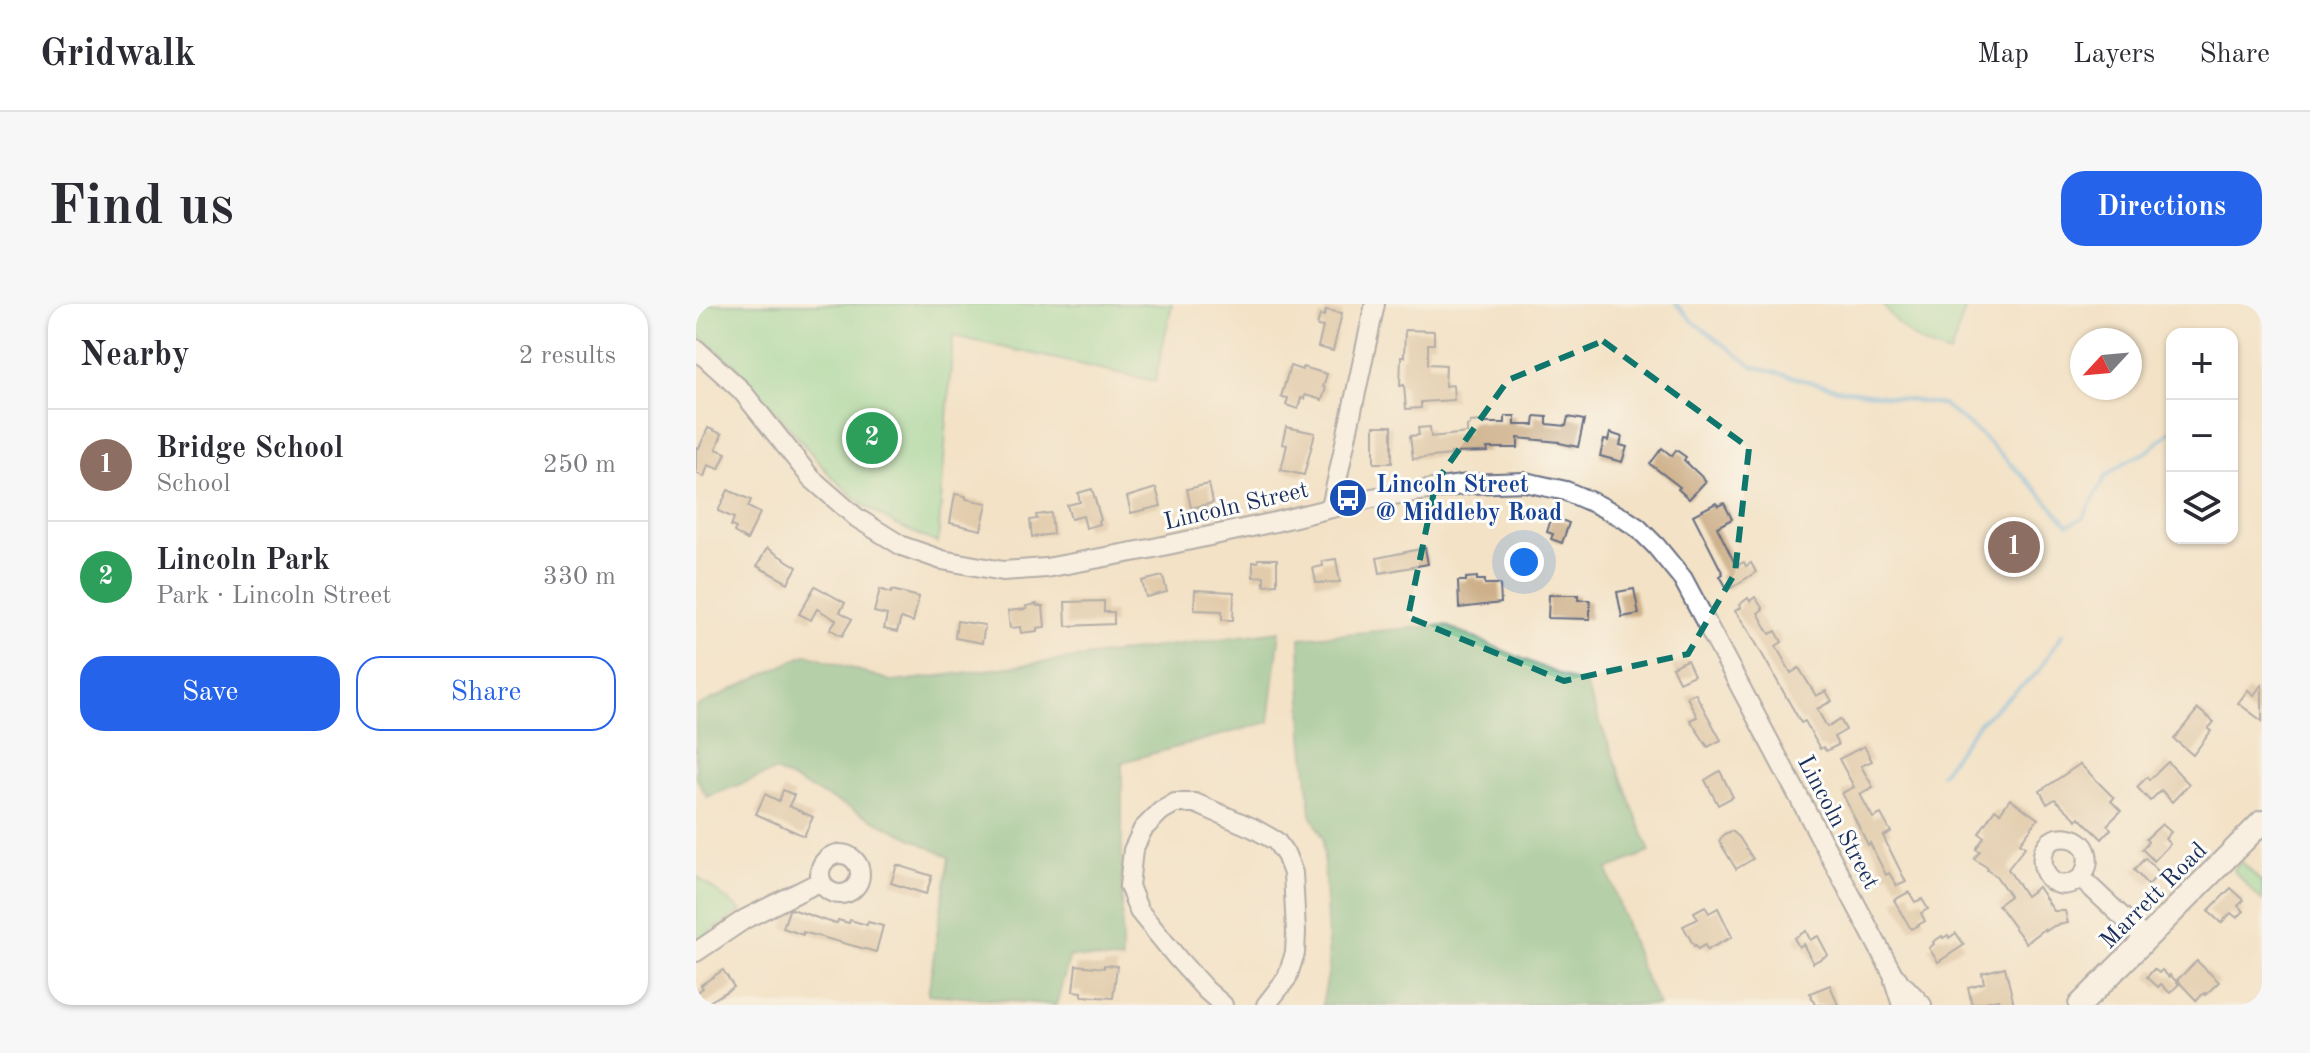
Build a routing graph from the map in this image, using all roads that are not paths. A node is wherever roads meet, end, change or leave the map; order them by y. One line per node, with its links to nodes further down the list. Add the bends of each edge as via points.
1 (1375, 304): 3 (street)
2 (696, 349): 3 (street, Lincoln Street, via 748,398 811,478 857,518 902,546 942,560 1003,571 1046,568)
3 (1331, 508): 9 (street, Lincoln Street, via 1468,484 1525,482 1596,504 1638,528 1683,579)
4 (2262, 822): 7 (main road, Marrett Road)
5 (2081, 878): 7 (street)
6 (821, 881): 8 (street, via 745,919)
7 (2146, 939): 14 (main road, Marrett Road)
8 (696, 952)
9 (1896, 980): 12 (main road); 13 (street, Lincoln Street)
10 (1223, 1005): 11 (street, via 1139,911 1129,886 1133,850 1143,829 1175,803 1195,803 1253,828 1276,841 1286,855 1293,873 1295,953 1287,978)
11 (1266, 1005)
12 (1904, 1005)
13 (1922, 1005)
14 (2080, 1005)

